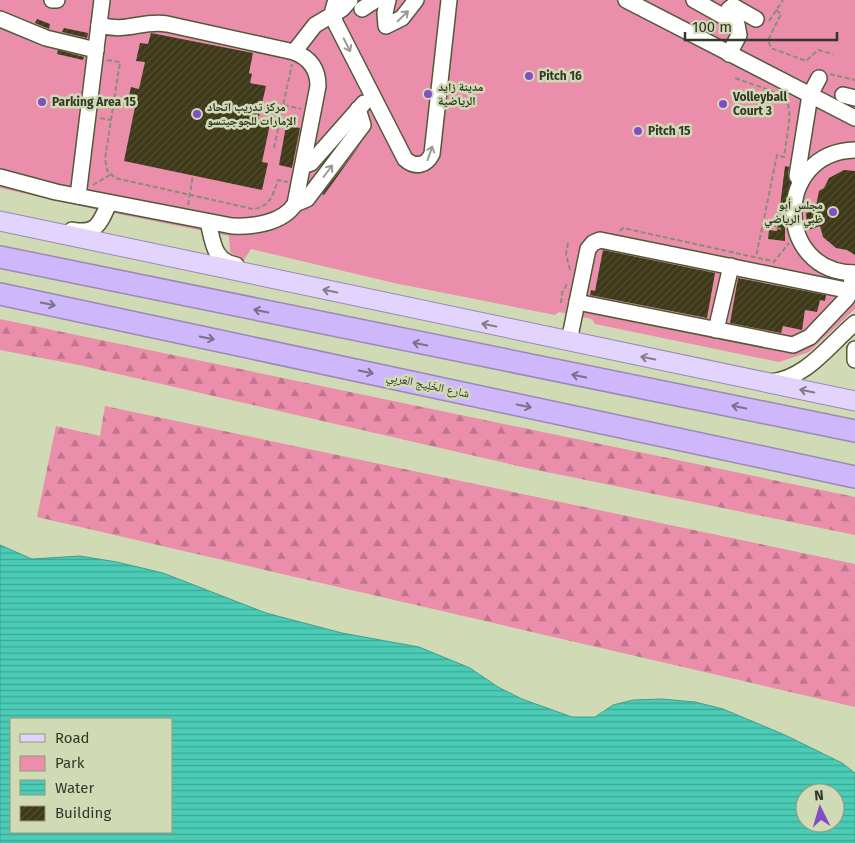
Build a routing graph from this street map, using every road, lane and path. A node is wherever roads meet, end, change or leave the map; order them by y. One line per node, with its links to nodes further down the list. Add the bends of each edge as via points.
1 (52, 0): 2 (street)
2 (57, 0)
3 (102, 0): 17 (street)
4 (376, 0): 11 (street)
5 (388, 0): 6 (street, one-way to 6, via 386,26 402,18)
6 (416, 0)
7 (448, 0): 25 (street, one-way to 7, via 405,159 414,165 425,163 432,154)
8 (626, 0): 20 (street)
9 (694, 0): 14 (street)
10 (783, 0): 13 (path)
11 (356, 4): 12 (street, via 342,9)
12 (334, 7): 18 (street); 25 (street, one-way to 25)
13 (776, 10): 16 (path, via 765,23); 21 (path, via 781,14 768,40 771,48 806,61 818,50)
14 (724, 16): 16 (street, via 735,6); 20 (street, via 740,31)
15 (0, 19): 19 (street)
16 (756, 19)
17 (100, 25): 18 (street, via 122,29 161,24); 19 (street)
18 (294, 52): 27 (path); 29 (street, via 306,57 317,73)
19 (96, 54): 36 (path, via 120,62 105,159); 41 (street)
20 (729, 54): 26 (street)
21 (833, 54)
22 (735, 78): 54 (path, via 779,94 791,107 784,157 777,155)
23 (819, 78): 24 (path, via 832,74); 26 (street)
24 (855, 80)
25 (372, 93): 28 (street)
26 (810, 95): 30 (street); 32 (street)
27 (283, 105): 29 (path); 31 (path)
28 (358, 109): 35 (street, via 311,163); 44 (street, one-way to 28, via 307,199 363,125)
29 (313, 112): 35 (street)
30 (855, 118)
31 (274, 148)
32 (802, 148): 34 (street); 39 (street, via 797,176)
33 (855, 150): 34 (street)
34 (827, 157): 39 (street, via 815,165)
35 (303, 166): 40 (street)
36 (110, 175): 41 (path); 42 (path)
37 (193, 176): 42 (path)
38 (0, 177): 41 (street)
39 (801, 182): 49 (street, via 793,206)
40 (299, 184): 42 (path, via 278,180 270,202 259,208); 44 (street)
41 (78, 192): 43 (street)
42 (189, 195): 45 (path)
43 (109, 203): 45 (street); 48 (street, via 102,220 92,230)
44 (295, 204): 47 (street, via 281,217 257,224 232,226)
45 (185, 218): 47 (street)
46 (0, 221): 48 (main road)
47 (208, 222): 62 (street, via 216,253 221,259 263,270)
48 (38, 230): 62 (main road)
49 (797, 234): 55 (path); 59 (street, via 819,262 835,270)
50 (568, 243): 60 (path, via 566,252)
51 (617, 243): 54 (path, via 622,228); 57 (street); 65 (street, via 600,240 590,246)
52 (0, 244): 58 (highway)
53 (0, 258): 58 (highway)
54 (756, 258): 55 (path)
55 (774, 262): 56 (path)
56 (772, 265)
57 (731, 266): 63 (street); 68 (street)
58 (53, 268): 74 (highway, one-way to 58)
59 (854, 273): 63 (street)
60 (570, 274)
61 (569, 278): 66 (path)
62 (273, 279): 69 (main road, one-way to 62)
63 (851, 290): 68 (street, via 845,301 810,337 798,344)
64 (0, 294): 75 (highway, شارع الخَلِيج العَربِي, one-way to 75)
65 (577, 302): 68 (street); 69 (street)
66 (560, 303)
67 (855, 323): 72 (street, via 798,373 783,380)
68 (716, 330)
69 (569, 341): 72 (main road, one-way to 69)
70 (855, 349): 71 (street)
71 (855, 360)
72 (766, 382): 73 (main road, one-way to 72)
73 (855, 401)
74 (855, 431)
75 (855, 478)

